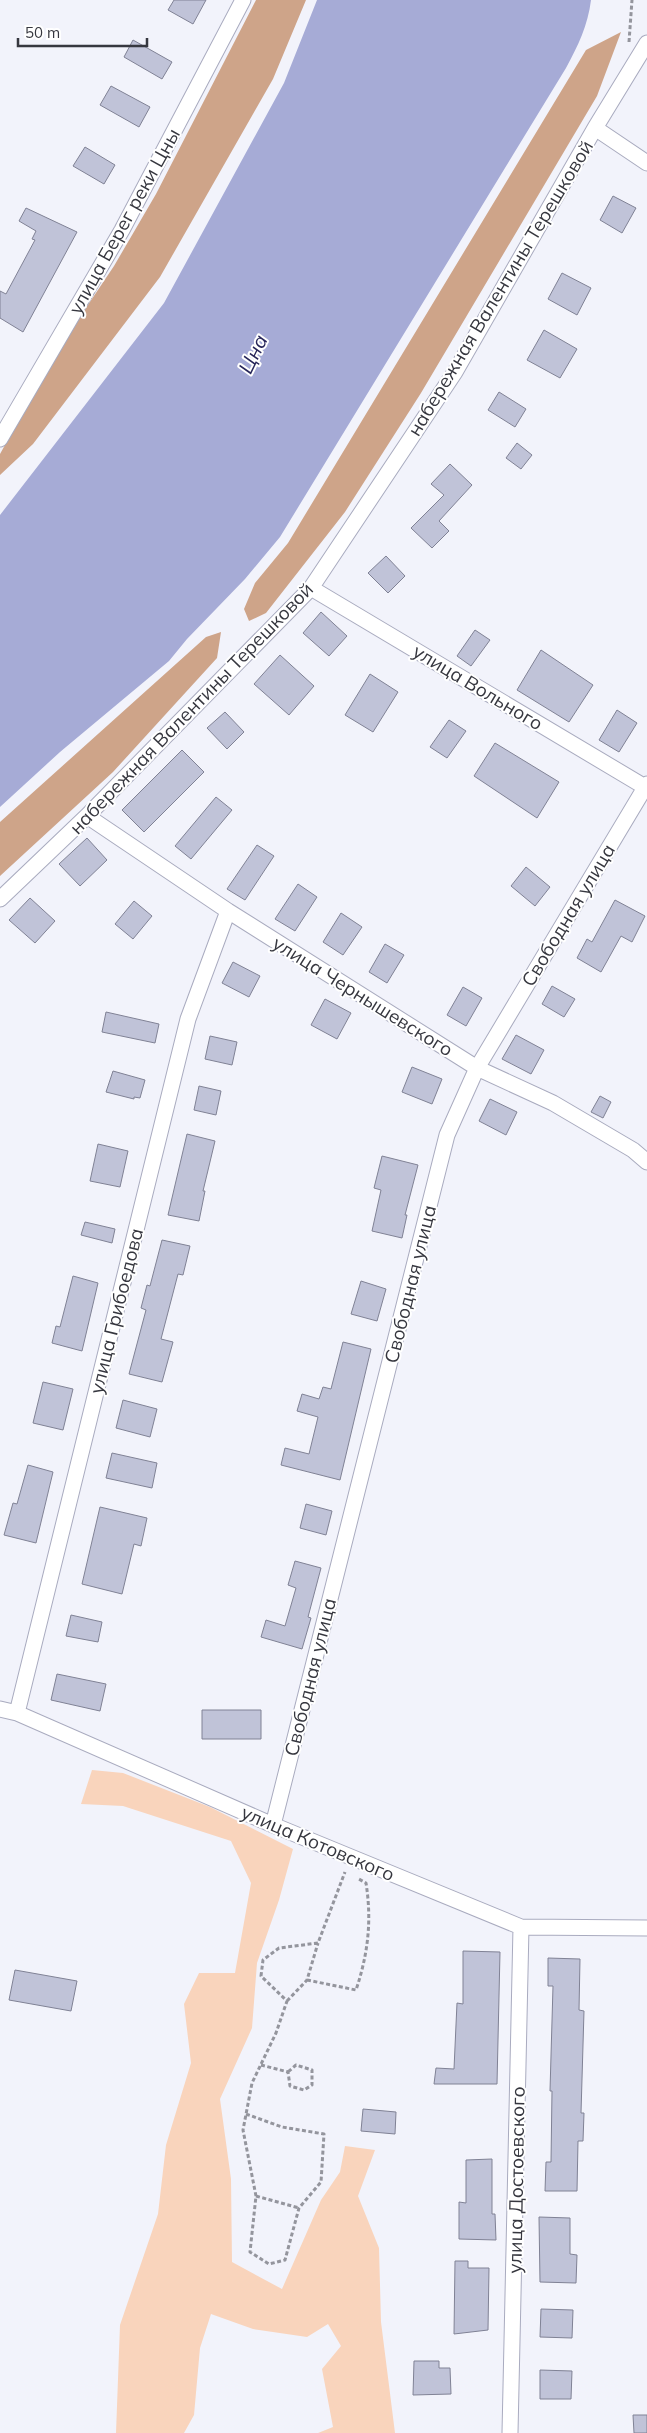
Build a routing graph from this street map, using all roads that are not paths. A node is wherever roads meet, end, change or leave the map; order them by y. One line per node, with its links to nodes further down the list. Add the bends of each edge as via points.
1 (243, 0): 5 (street, улица Берег реки Цны, via 122,230)
2 (647, 43): 3 (street, набережная Валентины Терешковой)
3 (595, 128): 4 (street); 6 (street, набережная Валентины Терешковой, via 455,372)
4 (647, 163)
5 (0, 439)
6 (311, 588): 7 (street, улица Вольного); 8 (street, набережная Валентины Терешковой)
7 (646, 786): 11 (street, Свободная улица)
8 (87, 816): 9 (street, набережная Валентины Терешковой); 10 (street, улица Чернышевского)
9 (0, 899)
10 (228, 911): 11 (street, улица Чернышевского); 14 (street, улица Грибоедова, via 188,1019)
11 (477, 1068): 12 (street, улица Чернышевского, via 553,1103 633,1150); 15 (street, Свободная улица, via 447,1135)
12 (647, 1162)
13 (0, 1709): 14 (street, улица Котовского)
14 (17, 1714): 15 (street, улица Котовского)
15 (273, 1825): 16 (street, улица Котовского)
16 (521, 1927): 17 (street, улица Котовского); 18 (street, улица Достоевского)
17 (647, 1928)
18 (510, 2433)

